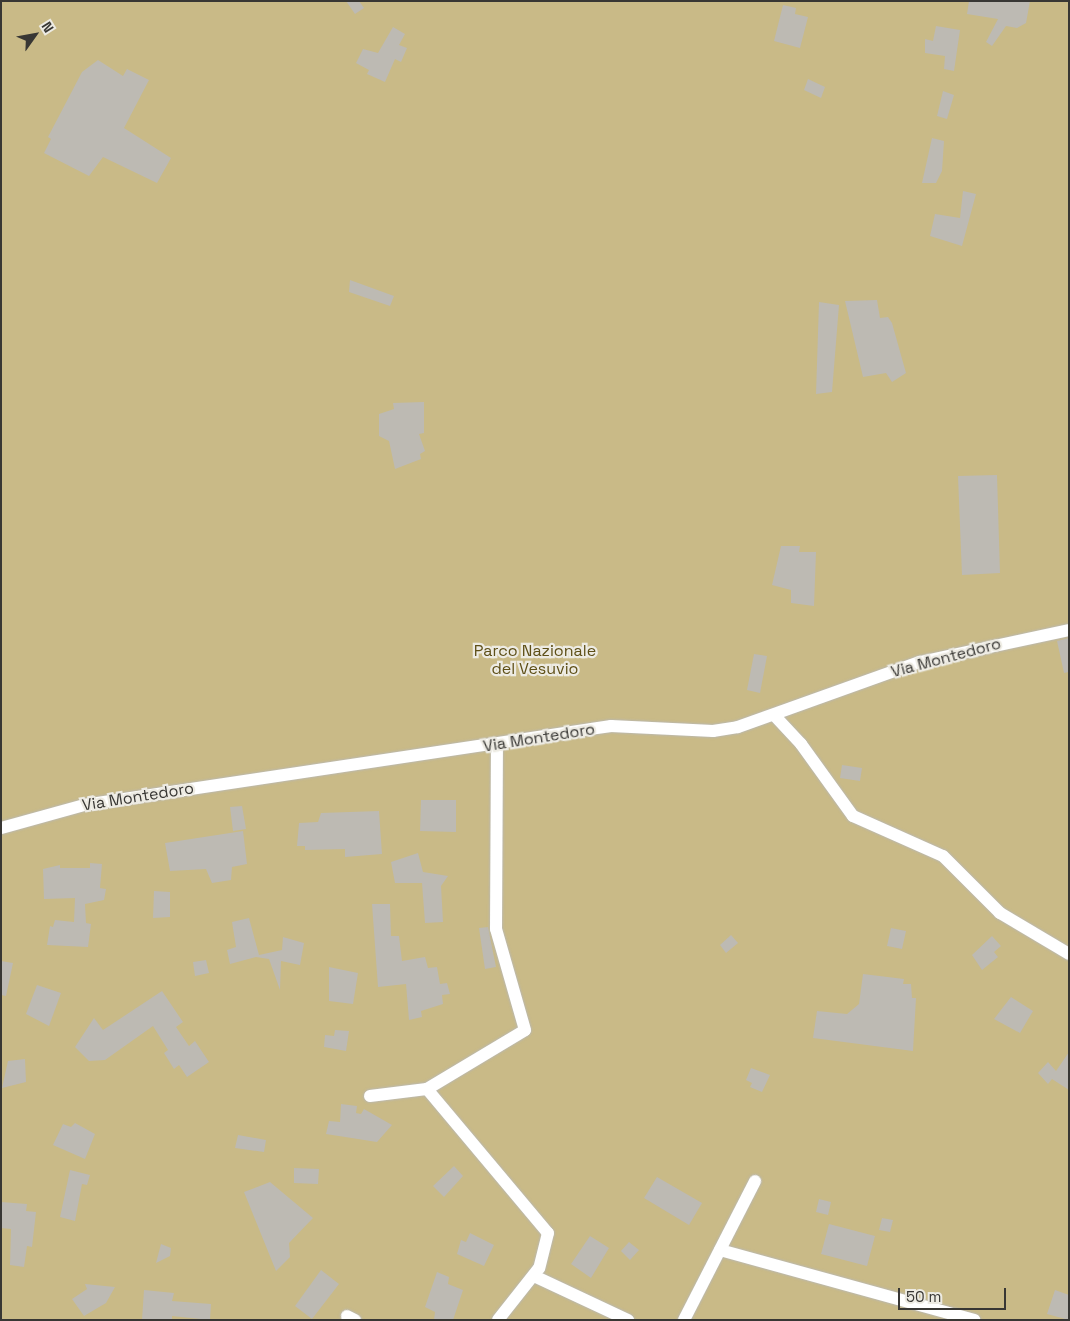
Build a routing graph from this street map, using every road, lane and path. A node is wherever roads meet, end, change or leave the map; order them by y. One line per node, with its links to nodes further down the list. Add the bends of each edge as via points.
1 (1069, 630): 2 (street, Via Montedoro, via 920,662)
2 (774, 715): 3 (street, Via Montedoro, via 713,731 611,726); 5 (street, via 801,744 853,816 943,856 1000,913)
3 (497, 744): 4 (street, Via Montedoro, via 84,805); 6 (street, via 496,929 525,1030)
4 (1, 828)
5 (1069, 954)
6 (427, 1089): 7 (street); 10 (street, via 548,1233)
7 (370, 1096)
8 (756, 1181): 9 (street)
9 (720, 1250): 13 (street); 14 (street)
10 (534, 1276): 11 (street); 12 (street)
11 (498, 1320)
12 (628, 1320)
13 (684, 1320)
14 (975, 1320)

